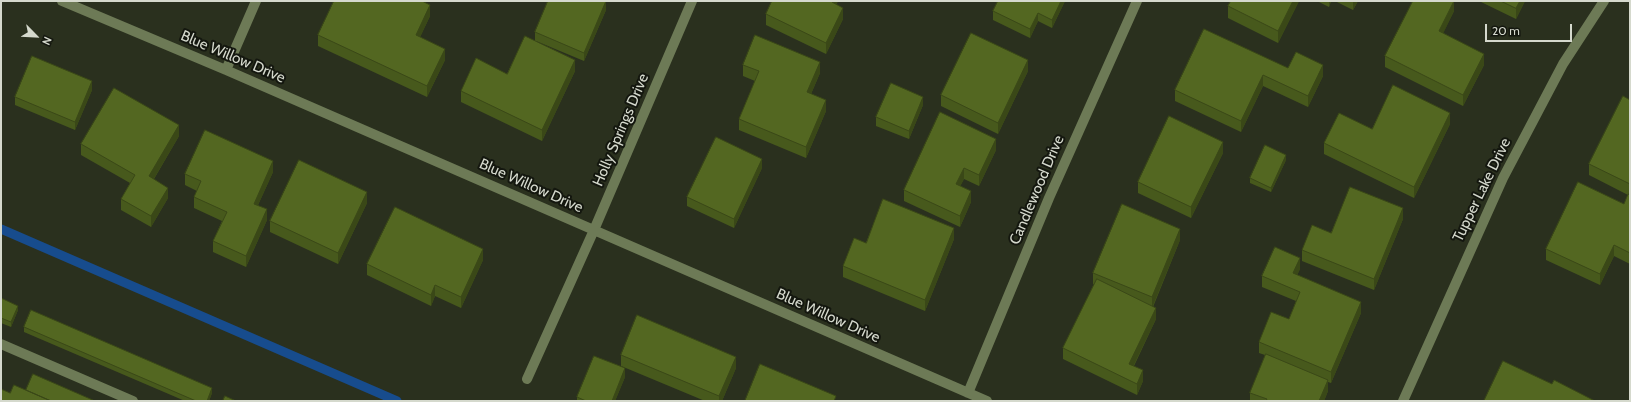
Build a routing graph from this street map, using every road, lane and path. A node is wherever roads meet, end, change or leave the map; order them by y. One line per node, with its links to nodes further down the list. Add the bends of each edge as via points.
1 (62, 1): 6 (street, Blue Willow Drive)
2 (256, 1): 6 (street)
3 (692, 1): 7 (street, Holly Springs Drive)
4 (1137, 1): 10 (street, Candlewood Drive, via 1049,198)
5 (1604, 1): 13 (street, Tupper Lake Drive, via 1563,64 1502,178)
6 (226, 70): 7 (street, Blue Willow Drive)
7 (594, 230): 9 (street, Holly Springs Drive); 10 (street, Blue Willow Drive)
8 (1, 344): 11 (street)
9 (527, 380)
10 (968, 393): 12 (street, Blue Willow Drive)
11 (133, 401)
12 (987, 401)
13 (1403, 401)

